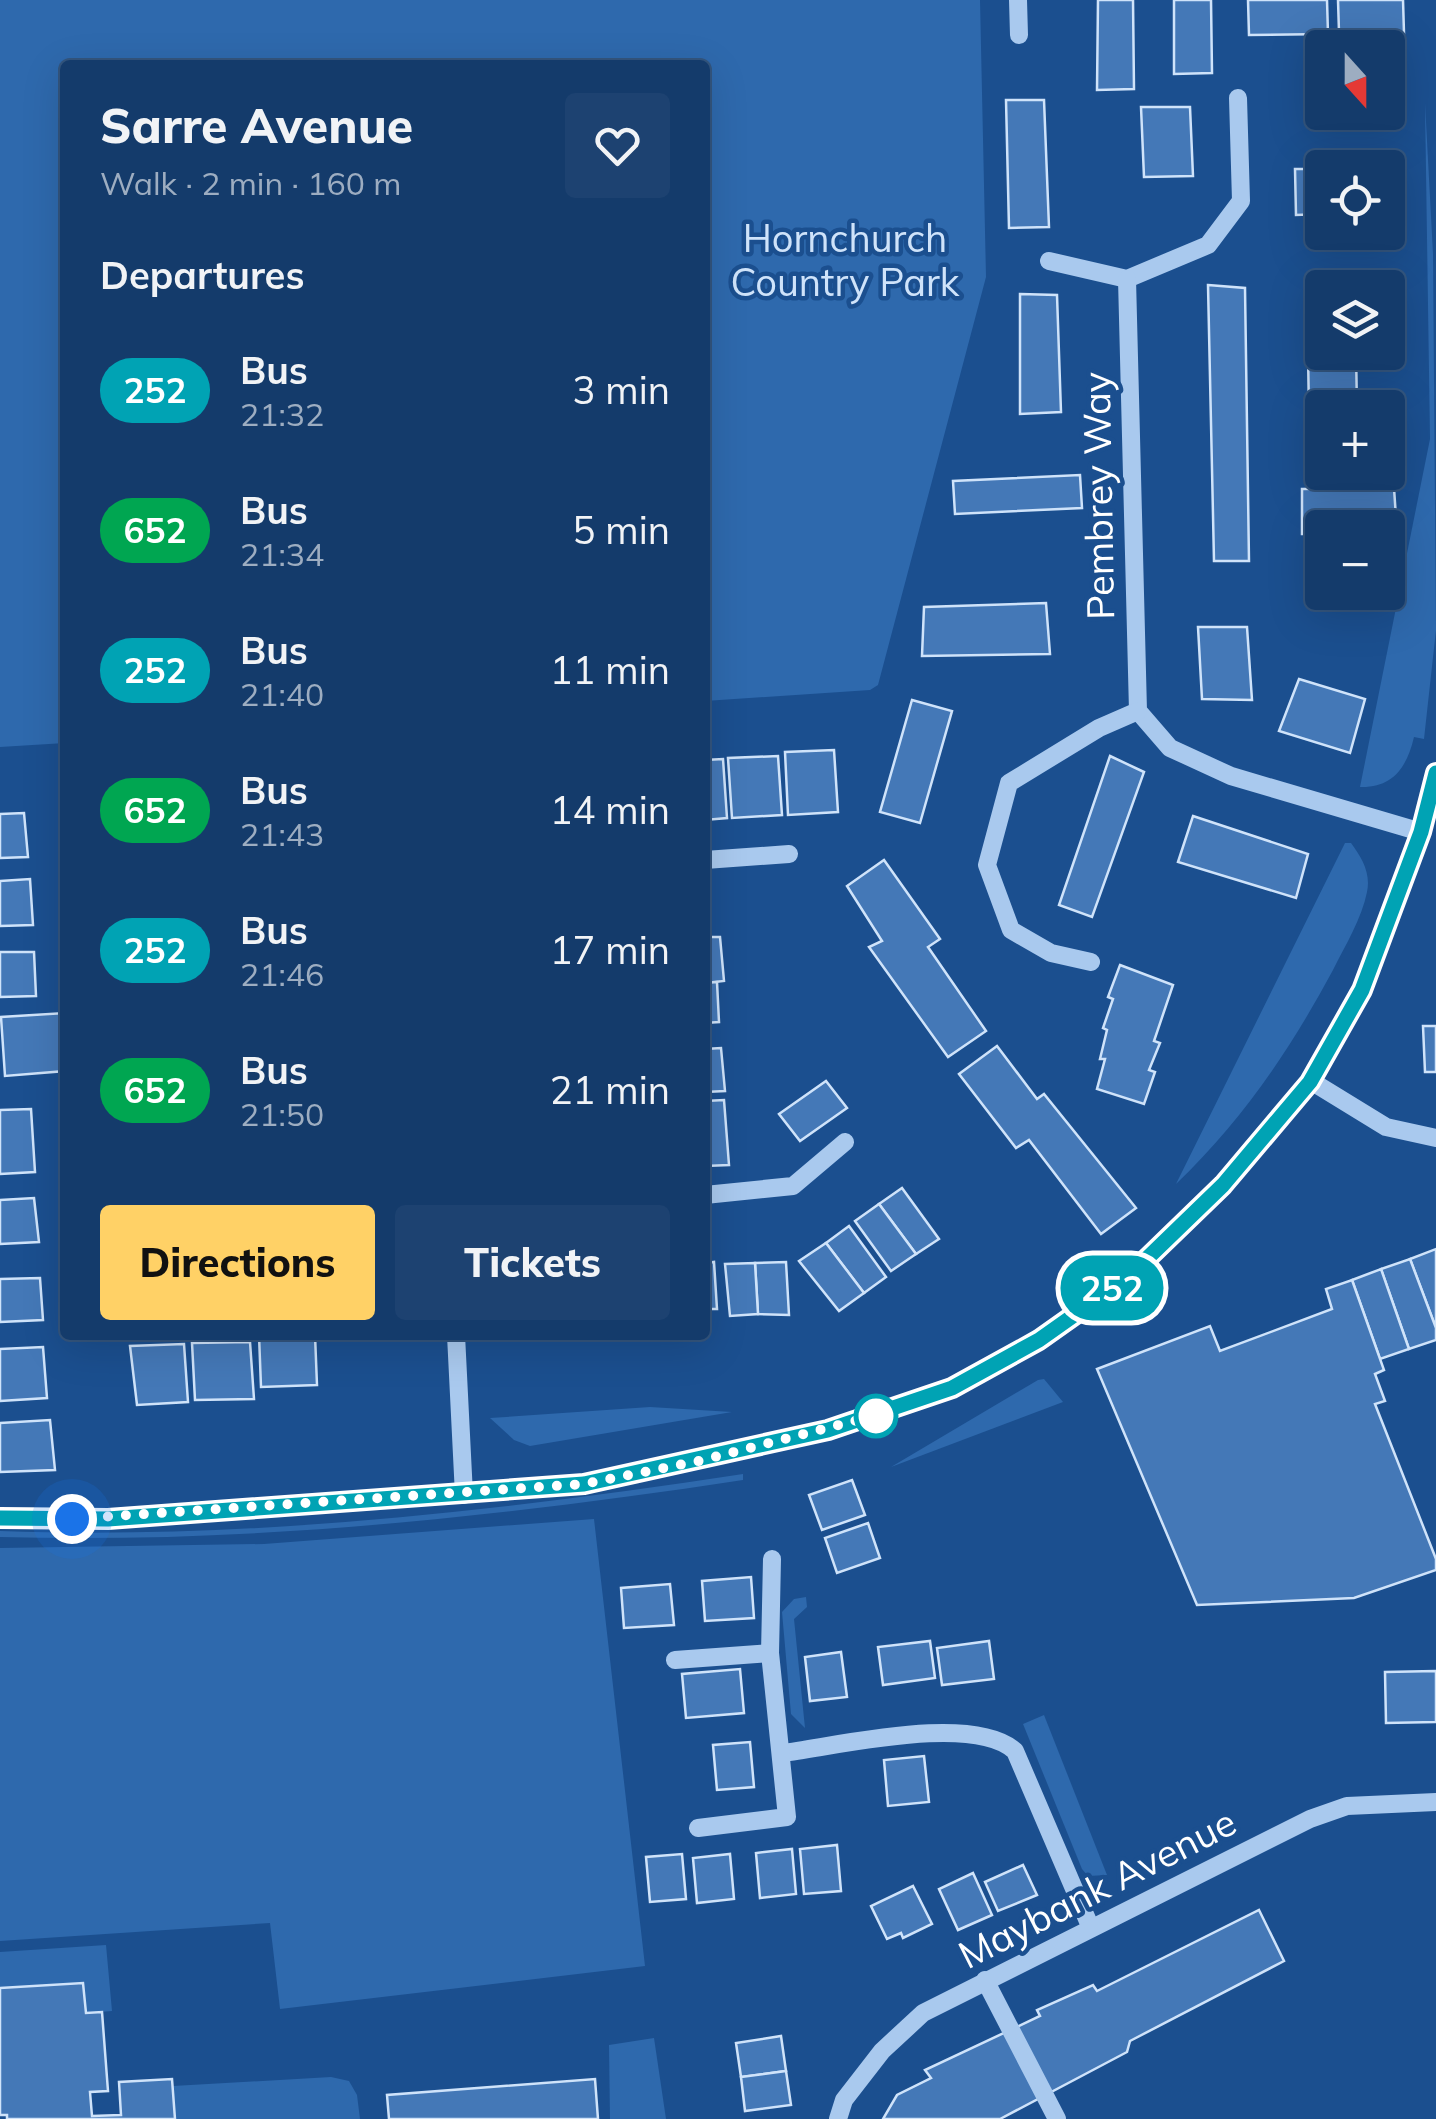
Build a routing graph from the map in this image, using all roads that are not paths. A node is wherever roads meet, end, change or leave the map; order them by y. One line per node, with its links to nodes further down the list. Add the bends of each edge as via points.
1 (1018, 0): 2 (street)
2 (1019, 35)
3 (1238, 98): 5 (street, via 1241,201 1208,245)
4 (1049, 261): 5 (street)
5 (1126, 279): 6 (street, Pembrey Way)
6 (1138, 710): 8 (street, via 1170,748 1231,776); 11 (street, via 1009,783 987,865 1012,930 1051,953)
7 (1436, 773): 8 (street)
8 (1421, 832): 12 (street, via 1362,990)
9 (789, 854): 10 (street)
10 (710, 860)
11 (1091, 962)
12 (1310, 1082): 13 (street, via 1386,1127); 17 (street, via 1223,1185 1128,1277 1039,1340 952,1388 828,1430 699,1461 584,1484)
13 (1436, 1138)
14 (846, 1142): 15 (street, via 792,1186)
15 (710, 1194)
16 (456, 1340): 17 (street)
17 (464, 1495): 18 (street, via 108,1519)
18 (0, 1518)
19 (772, 1559): 20 (street)
20 (770, 1653): 21 (street); 22 (street)
21 (675, 1660)
22 (783, 1753): 24 (street, via 786,1818); 25 (street, via 953,1732 1004,1741 1015,1750)
23 (1436, 1802): 25 (street, Maybank Avenue, via 1347,1806 1310,1819)
24 (698, 1828)
25 (1090, 1926): 26 (street, Maybank Avenue)
26 (985, 1980): 27 (street, Maybank Avenue, via 924,2014 882,2051 844,2100); 28 (street)
27 (838, 2119)
28 (1057, 2119)

